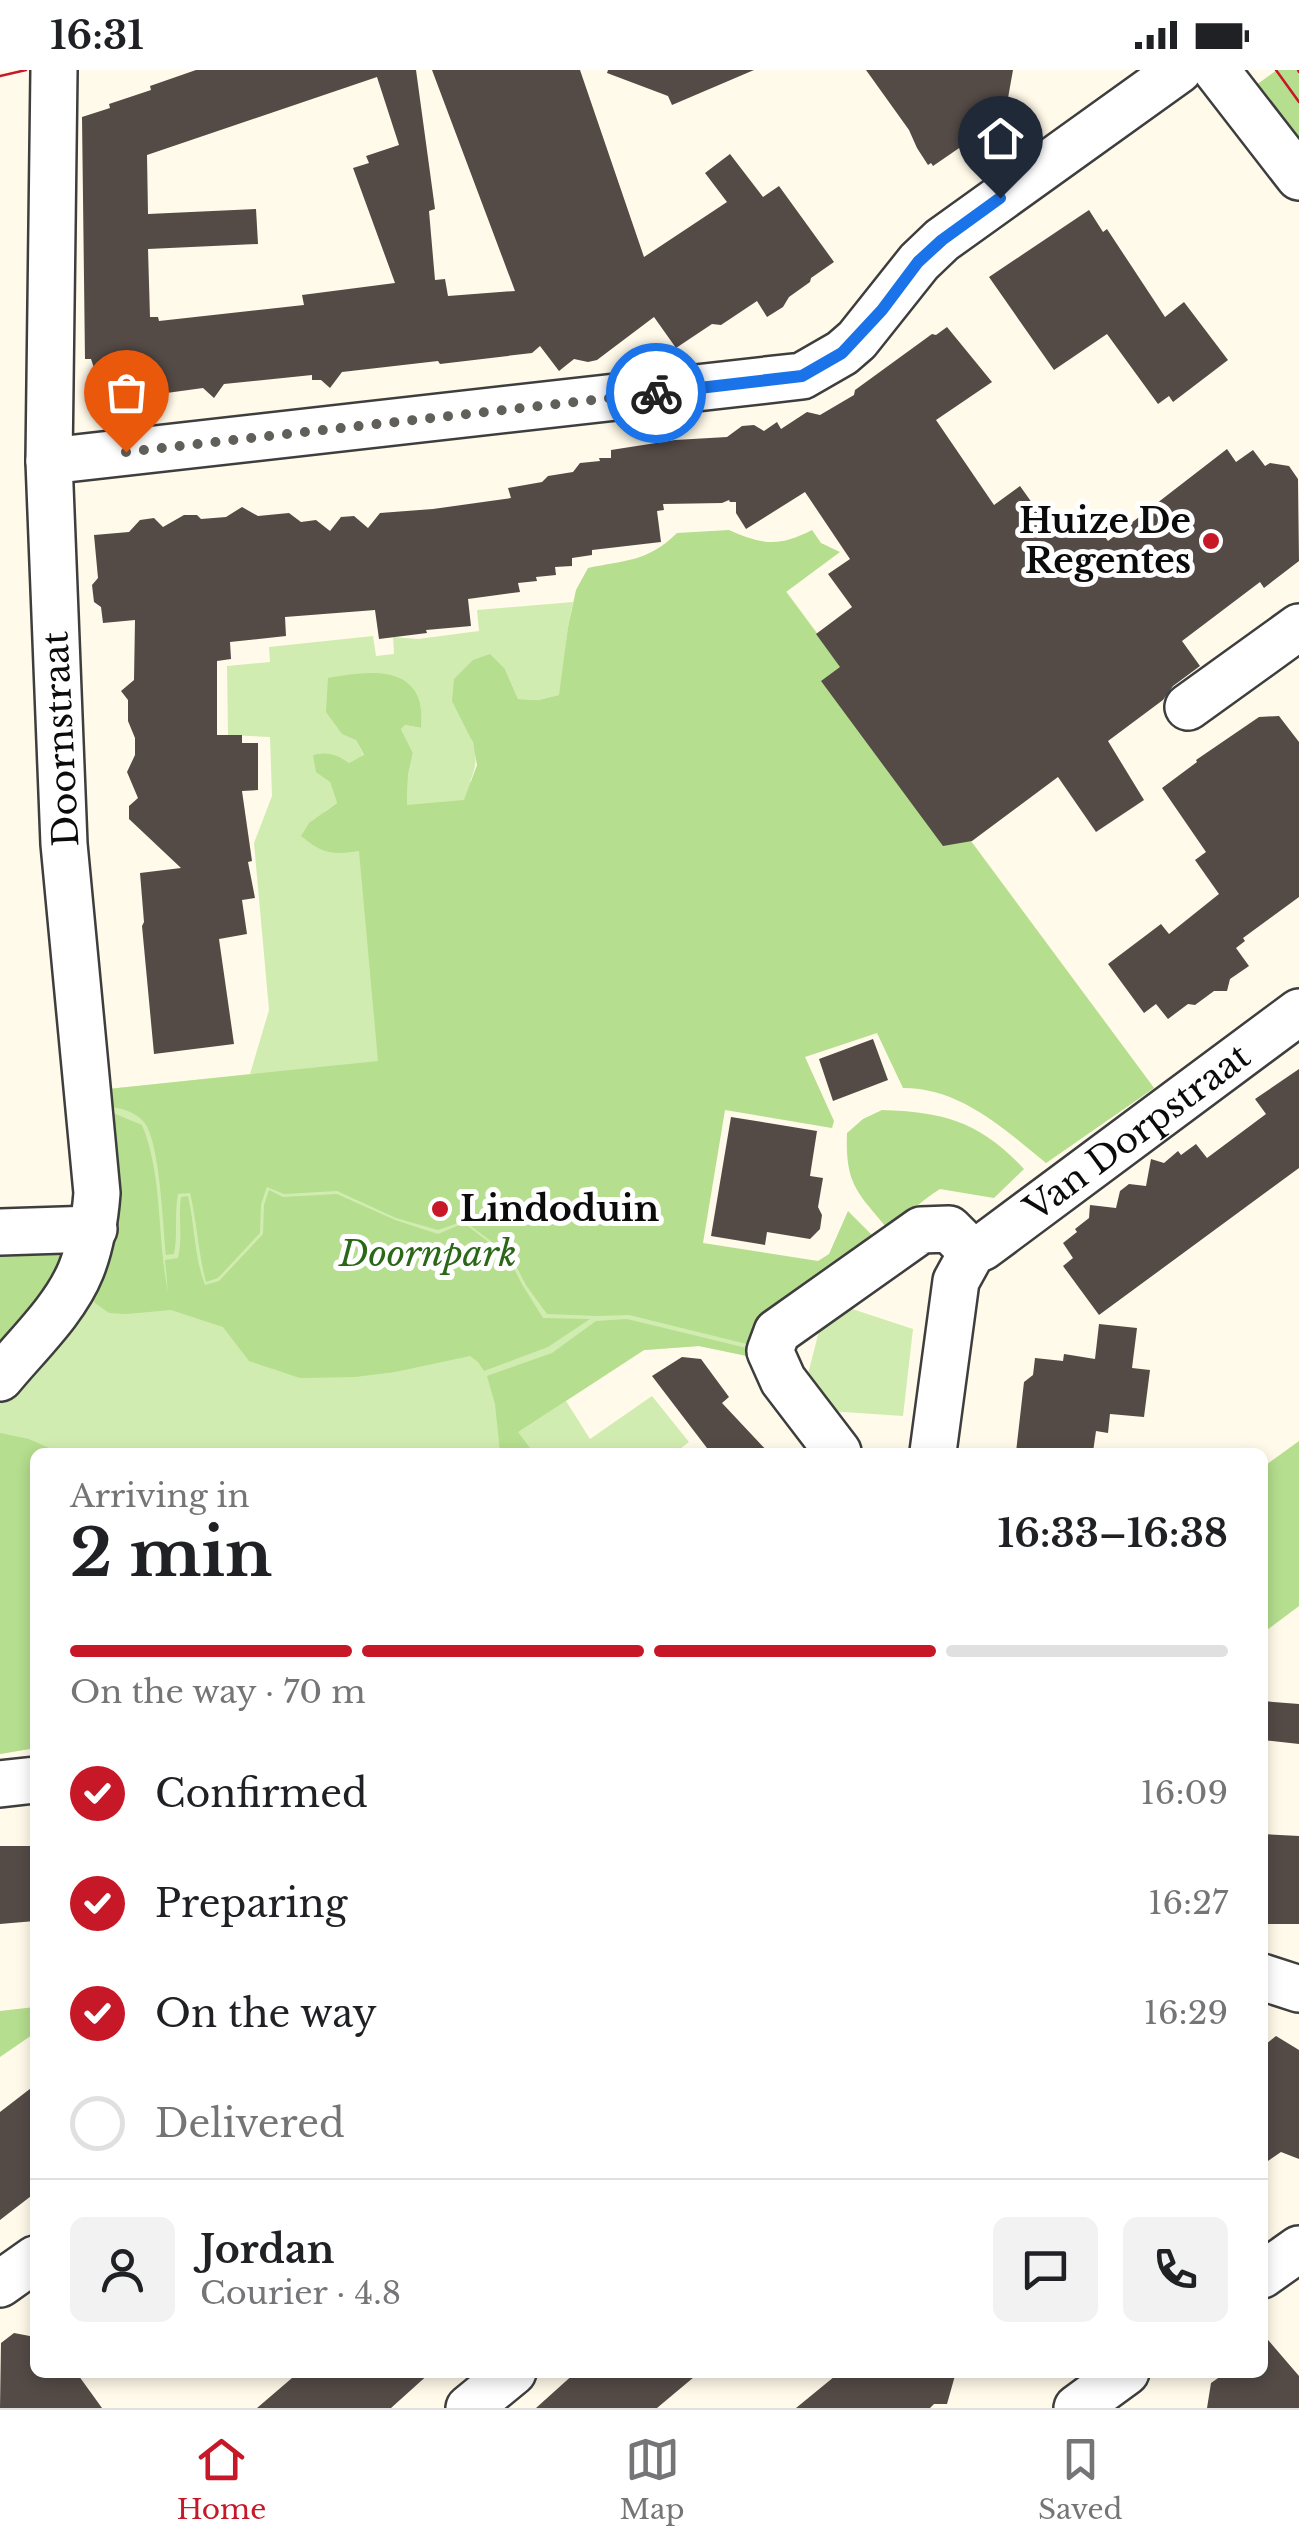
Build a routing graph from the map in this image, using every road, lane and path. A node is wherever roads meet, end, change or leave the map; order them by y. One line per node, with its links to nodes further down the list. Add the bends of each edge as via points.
1 (54, 70): 5 (street, Doornstraat)
2 (1179, 70): 5 (street, via 942,240 857,340 802,376)
3 (1216, 70): 4 (street)
4 (1299, 177)
5 (49, 461): 9 (street, Doornstraat, via 64,844 98,1193)
6 (1299, 628): 7 (street)
7 (1188, 706)
8 (1299, 1012): 11 (street, Van Dorpstraat)
9 (94, 1228): 10 (street); 12 (street, Doornstraat, via 60,1306)
10 (0, 1232)
11 (972, 1252): 13 (street, via 949,1229 921,1230 776,1332 770,1351 782,1380); 14 (street, via 956,1281)
12 (0, 1378)
13 (835, 1448)
14 (934, 1448)
15 (30, 1781): 16 (street)
16 (0, 1784)
17 (1268, 1979): 18 (street)
18 (1299, 1989)
19 (1299, 2249): 21 (street)
20 (30, 2263): 22 (street)
21 (1268, 2271)
22 (0, 2284)
23 (506, 2378): 25 (street)
24 (1118, 2378): 26 (street)
25 (469, 2408)
26 (1077, 2408)

